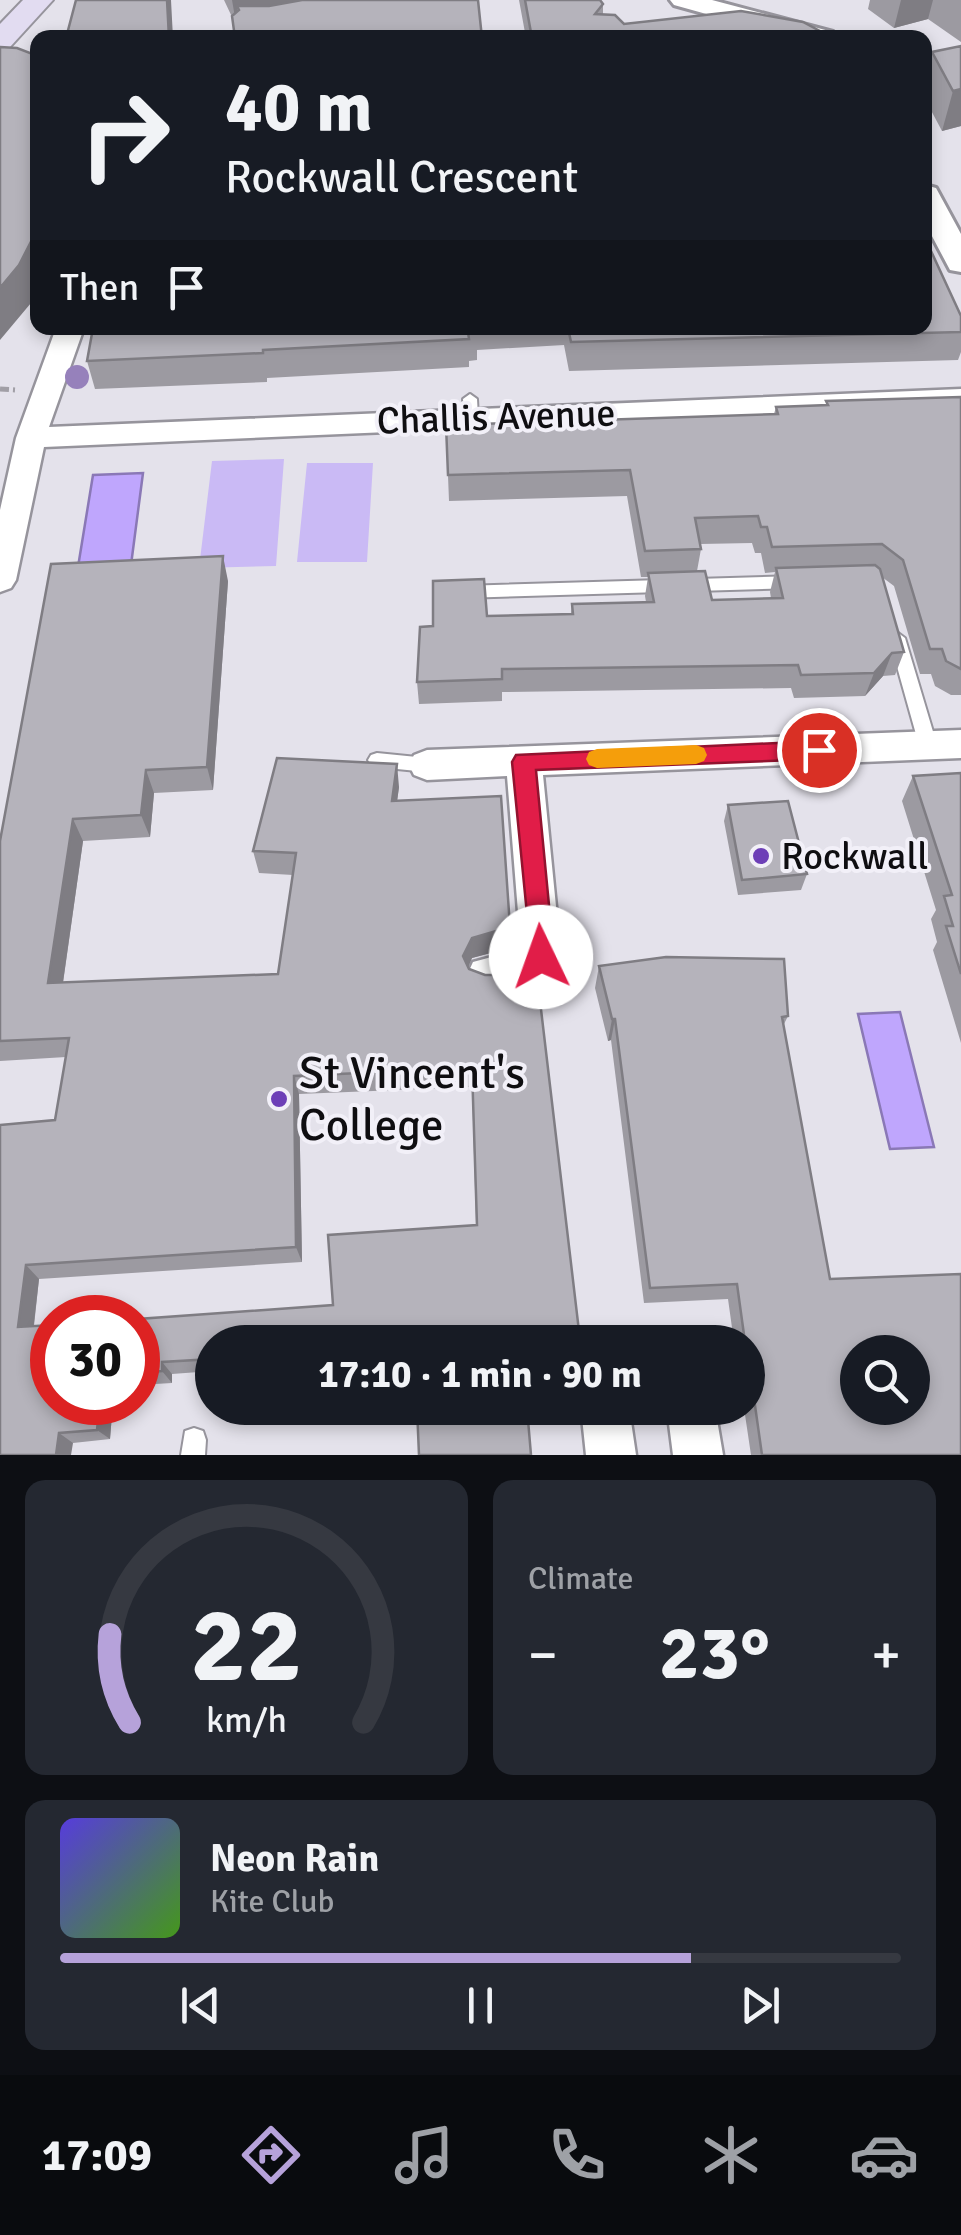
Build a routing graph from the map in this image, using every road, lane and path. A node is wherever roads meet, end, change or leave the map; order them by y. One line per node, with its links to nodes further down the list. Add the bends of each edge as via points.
1 (39, 0): 4 (main road)
2 (685, 10): 3 (street)
3 (792, 30)
4 (0, 41)
5 (932, 207): 6 (street)
6 (961, 263)
7 (68, 335): 11 (street)
8 (961, 382): 10 (street, Challis Avenue)
9 (961, 398): 10 (street, Challis Avenue)
10 (470, 408): 11 (street, Challis Avenue)
11 (35, 427): 12 (street)
12 (0, 580)
13 (813, 581): 14 (lane)
14 (442, 592)
15 (892, 622): 16 (lane)
16 (945, 745): 18 (street)
17 (377, 760): 19 (lane)
18 (524, 762): 19 (street); 20 (street, via 542,947 535,965)
19 (426, 765)
20 (487, 975)
21 (607, 1425): 23 (street)
22 (694, 1425): 24 (street)
23 (611, 1455)
24 (698, 1455)

